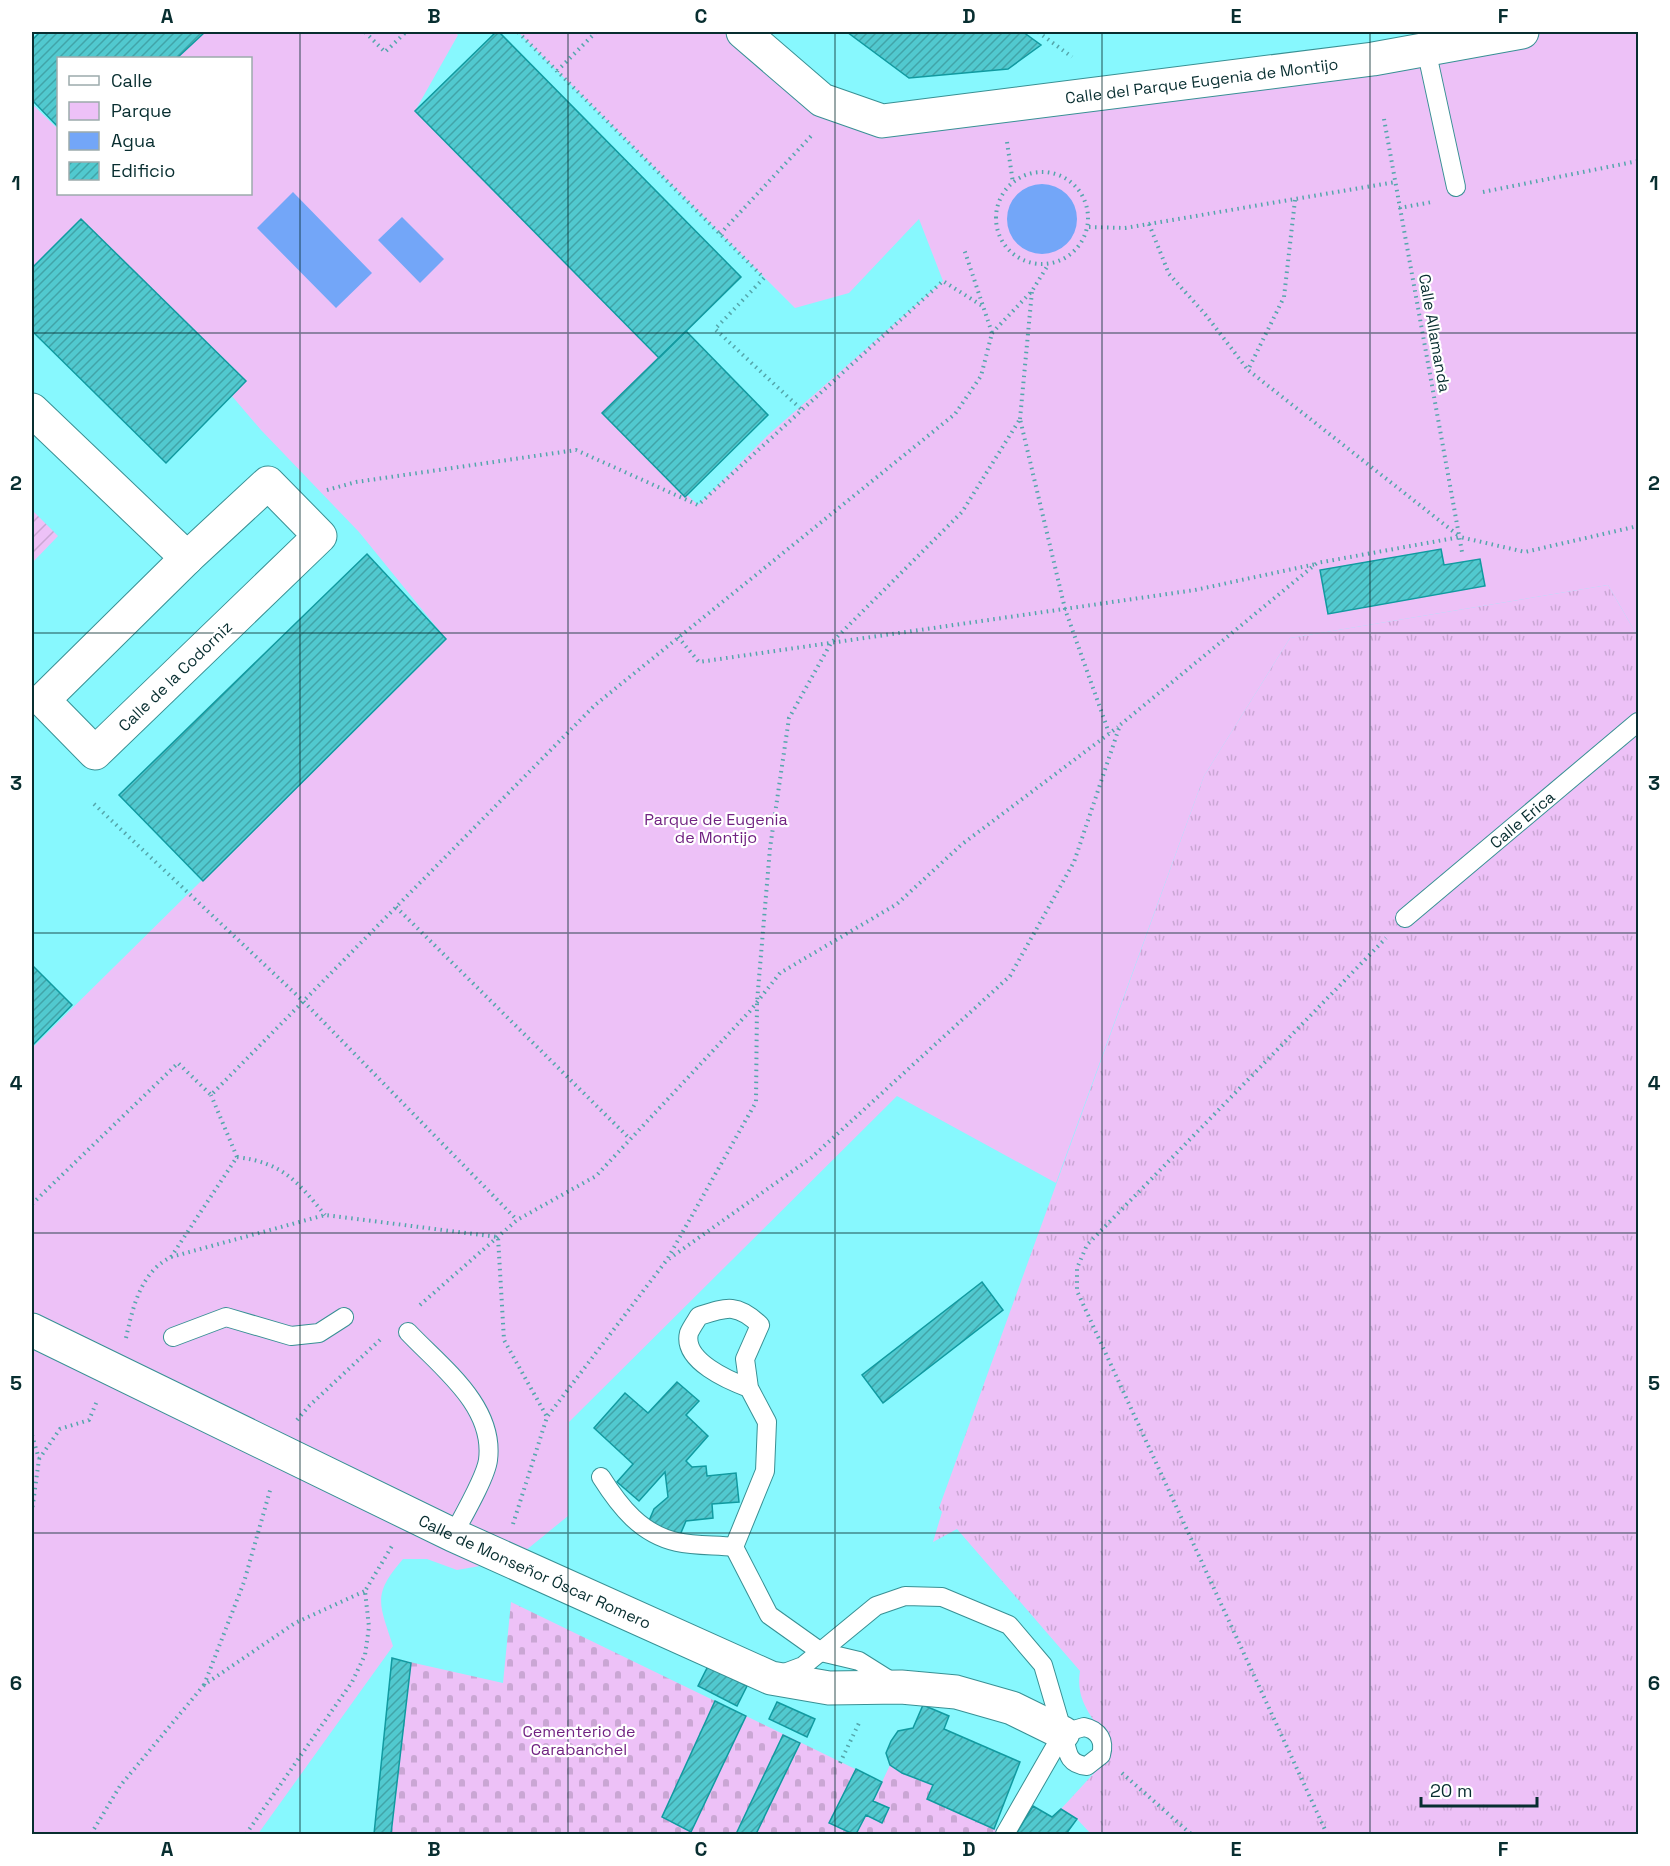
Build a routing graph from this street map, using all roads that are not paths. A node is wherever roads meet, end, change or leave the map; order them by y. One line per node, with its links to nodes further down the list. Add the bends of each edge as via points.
1 (743, 32): 3 (street, Calle del Parque Eugenia de Montijo, via 822,100 882,121)
2 (1522, 32): 3 (street, Calle del Parque Eugenia de Montijo)
3 (1426, 49): 4 (lane)
4 (1456, 187)
5 (32, 410): 6 (street)
6 (187, 558): 6 (street, Calle de la Codorniz, via 44,700 95,753 320,536 268,483)
7 (1638, 722): 8 (lane, Calle Erica)
8 (1405, 918)
9 (344, 1317): 12 (lane, via 320,1333 291,1336 226,1317)
10 (32, 1330): 15 (street, Calle de Monseñor Óscar Romero, via 107,1380 276,1449)
11 (408, 1332): 15 (lane, via 474,1402 488,1432 488,1462)
12 (173, 1337)
13 (749, 1388): 13 (lane, via 745,1359 760,1325 746,1311 723,1308 699,1316 689,1335 692,1353 722,1378); 16 (lane, via 767,1422 765,1471)
14 (601, 1477): 16 (lane, via 636,1523 676,1542)
15 (453, 1535): 18 (street, Calle de Monseñor Óscar Romero)
16 (734, 1547): 17 (lane, via 769,1615)
17 (821, 1652): 18 (lane, via 802,1666); 19 (lane, via 859,1661); 20 (lane, via 876,1606 905,1596 942,1597 1009,1625 1043,1665)
18 (771, 1678): 19 (street, Calle de Monseñor Óscar Romero, via 829,1688)
19 (901, 1687): 20 (street, Calle de Monseñor Óscar Romero, via 956,1692 1012,1708)
20 (1063, 1733): 20 (lane, via 1084,1727 1096,1731 1103,1743 1101,1755 1087,1766 1075,1763 1067,1754); 21 (lane)
21 (1005, 1834)

